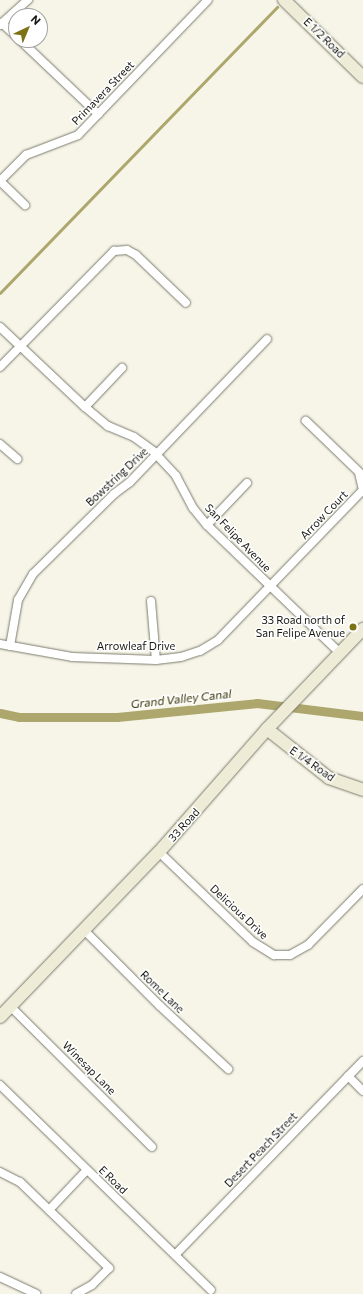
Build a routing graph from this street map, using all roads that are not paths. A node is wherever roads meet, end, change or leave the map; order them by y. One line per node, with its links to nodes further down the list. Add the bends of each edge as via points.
1 (28, 0): 4 (street)
2 (208, 0): 7 (street, Primavera Street)
3 (284, 0): 6 (main road, E 1/2 Road)
4 (1, 24)
5 (28, 48): 7 (street)
6 (363, 76)
7 (98, 114): 8 (street, Primavera Street, via 78,135 26,155)
8 (0, 181): 9 (street)
9 (25, 205)
10 (186, 303): 13 (street, via 136,255 121,248 114,251)
11 (0, 326): 13 (street, San Felipe Avenue)
12 (267, 339): 19 (street, Bowstring Drive)
13 (20, 346): 14 (street); 16 (street, San Felipe Avenue)
14 (0, 367)
15 (122, 368): 16 (street)
16 (85, 407): 19 (street, San Felipe Avenue, via 108,426 134,437)
17 (306, 421): 23 (street, Arrow Court, via 359,472 363,490)
18 (0, 444): 20 (street)
19 (158, 455): 22 (street, San Felipe Avenue, via 176,476 193,508); 27 (street, Bowstring Drive, via 114,494 34,574 18,600)
20 (16, 459)
21 (247, 483): 22 (street)
22 (207, 525): 23 (street, San Felipe Avenue)
23 (270, 586): 28 (street, San Felipe Avenue); 29 (street, Arrowleaf Drive, via 218,640 200,651 181,657)
24 (151, 600): 29 (street)
25 (363, 629): 28 (main road, 33 Road)
26 (0, 644): 27 (street, Arrowleaf Drive)
27 (10, 646): 29 (street, Arrowleaf Drive, via 72,657)
28 (340, 653): 30 (main road, 33 Road)
29 (156, 660)
30 (267, 729): 31 (main road, E 1/4 Road, via 300,758 329,778); 32 (main road, 33 Road)
31 (363, 790)
32 (159, 852): 33 (street, Delicious Drive, via 253,942 274,955 290,955 308,945); 34 (main road, 33 Road)
33 (363, 889)
34 (83, 929): 35 (main road, 33 Road); 38 (street, Rome Lane)
35 (10, 1006): 36 (main road, 33 Road); 42 (street, Winesap Lane)
36 (0, 1016)
37 (363, 1061): 39 (street, Desert Peach Street)
38 (228, 1069)
39 (348, 1076): 41 (street); 46 (street, Desert Peach Street)
40 (0, 1085): 43 (street, E Road)
41 (363, 1091)
42 (152, 1147)
43 (87, 1170): 45 (street); 46 (street, E Road)
44 (0, 1172): 45 (street, via 20,1182)
45 (49, 1210): 50 (street, via 109,1268 92,1285)
46 (175, 1255): 48 (street, E Road)
47 (0, 1277): 49 (street)
48 (211, 1290)
49 (36, 1294)
50 (76, 1294)

